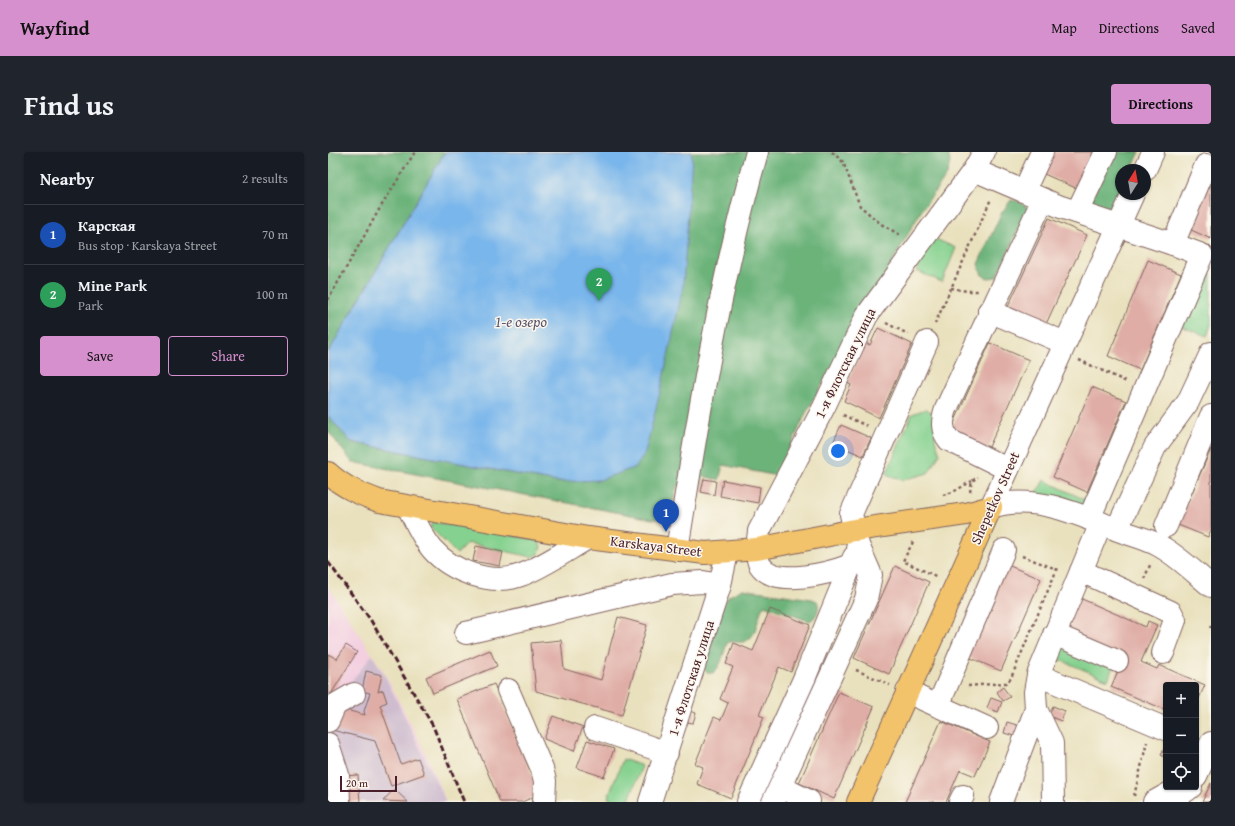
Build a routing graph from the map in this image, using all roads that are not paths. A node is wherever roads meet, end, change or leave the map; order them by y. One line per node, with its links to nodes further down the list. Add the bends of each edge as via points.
1 (757, 152): 29 (street, via 744,197 716,329)
2 (1042, 152): 8 (street)
3 (1106, 152): 10 (street)
4 (1153, 152): 6 (street)
5 (979, 161): 8 (street, via 999,180); 28 (street, 1-я Флотская улица, via 867,315 824,407 759,532)
6 (1147, 164)
7 (1206, 165): 12 (street)
8 (1033, 195): 10 (street); 13 (street, via 1000,288)
9 (1131, 200): 11 (street, Shepetkov Street)
10 (1077, 212): 11 (street)
11 (1119, 226): 12 (street); 15 (street, Shepetkov Street)
12 (1173, 244): 24 (street, via 1202,255)
13 (989, 311): 15 (street); 20 (street, via 946,409 943,426 945,434 955,445)
14 (927, 342): 27 (street, via 851,514)
15 (1069, 350): 20 (street, Shepetkov Street)
16 (1211, 353): 17 (street)
17 (1188, 402): 18 (street); 24 (street)
18 (1211, 407)
19 (1211, 416): 25 (street)
20 (1008, 469): 22 (street, Shepetkov Street)
21 (328, 473): 23 (main road, Karskaya Street, via 357,494)
22 (991, 506): 24 (street, via 1006,502 1040,503); 27 (main road, Karskaya Street); 41 (main road, Shepetkov Street)
23 (408, 507): 26 (main road, Karskaya Street); 26 (street, via 432,549 455,566 491,578 521,575)
24 (1102, 524): 32 (street); 34 (street, via 1158,545)
25 (1166, 526)
26 (588, 538): 29 (main road, Karskaya Street)
27 (854, 547): 28 (main road, Karskaya Street); 28 (street, via 838,570 813,576 789,577 767,571 759,564); 54 (street, via 871,575 866,599); 59 (street, via 804,679)
28 (757, 549): 31 (main road, Karskaya Street)
29 (677, 550): 31 (main road, Karskaya Street)
30 (1004, 550): 43 (street)
31 (727, 552): 33 (street, 1-я Флотская улица)
32 (1081, 571): 36 (street); 37 (street, via 1171,612 1175,620)
33 (720, 585): 35 (street, via 703,582 672,584); 51 (street, 1-я Флотская улица)
34 (1211, 586)
35 (466, 633)
36 (1054, 634): 38 (street); 39 (street)
37 (1163, 653)
38 (1117, 661)
39 (1038, 675): 44 (street, via 1034,692); 46 (street)
40 (508, 690): 57 (street, via 542,769 545,781)
41 (907, 692): 43 (street); 60 (main road, Shepetkov Street)
42 (354, 694): 45 (street, via 335,705)
43 (942, 697): 48 (street)
44 (1036, 709): 61 (street); 62 (street, via 1052,743)
45 (328, 721)
46 (1160, 727)
47 (595, 728): 51 (street)
48 (987, 728)
49 (1211, 742): 52 (street)
50 (328, 744): 56 (street, via 338,774)
51 (667, 754): 58 (street, 1-я Флотская улица)
52 (1199, 769)
53 (1188, 790): 63 (street, via 1170,793)
54 (777, 795): 55 (street)
55 (809, 801)
56 (339, 802)
57 (544, 802)
58 (650, 802)
59 (748, 802)
60 (858, 802)
61 (1001, 802)
62 (1053, 802)
63 (1154, 802)

